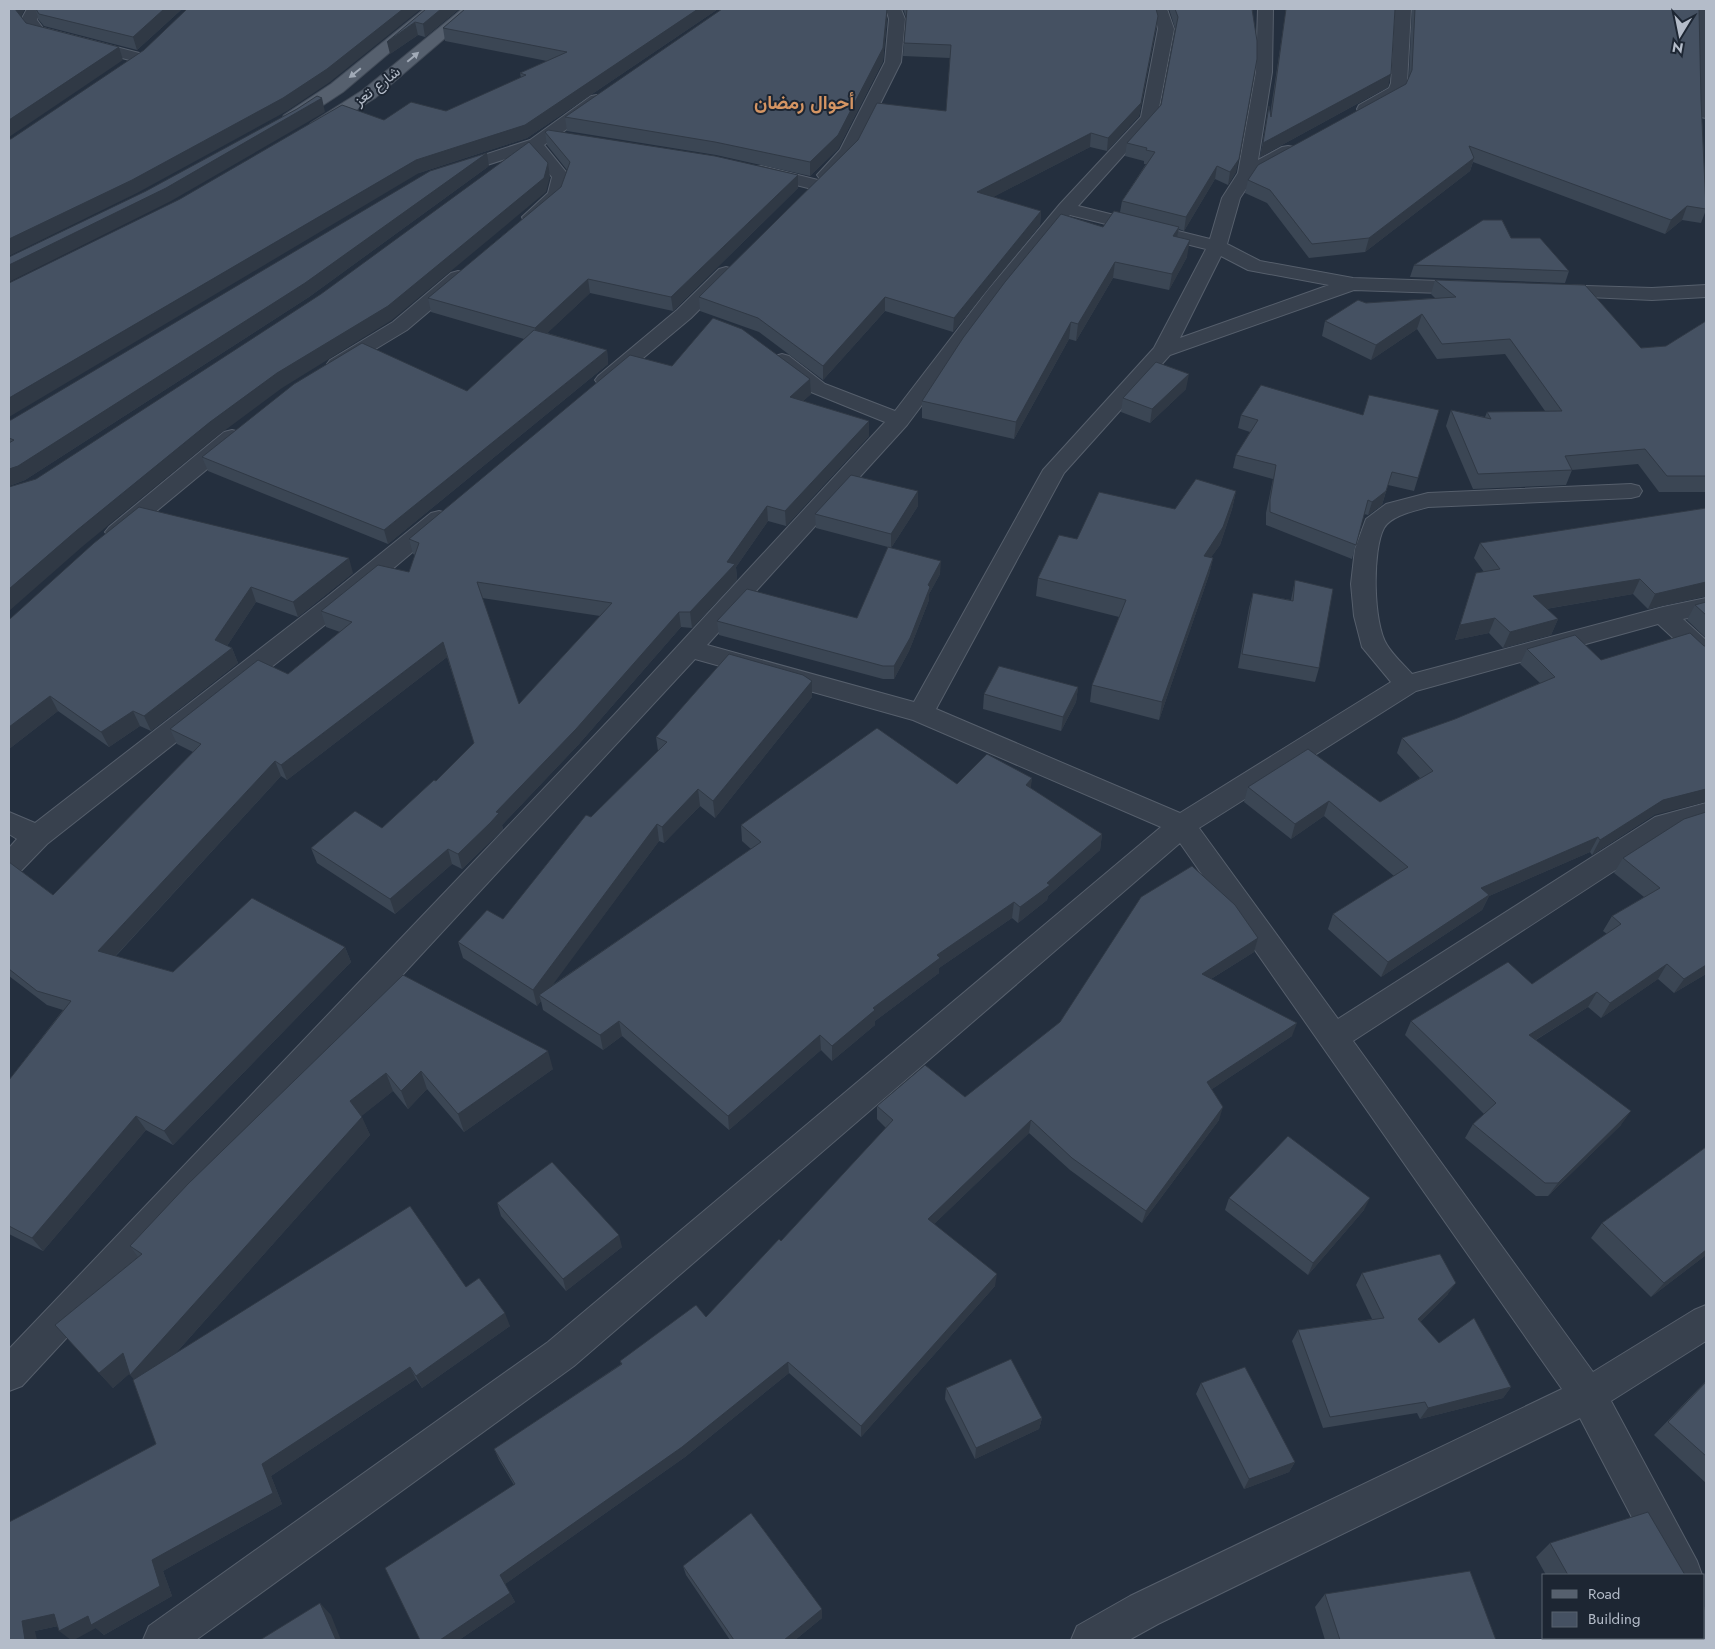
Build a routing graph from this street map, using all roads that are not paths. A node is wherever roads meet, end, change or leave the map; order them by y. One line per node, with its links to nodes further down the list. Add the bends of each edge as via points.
1 (34, 9): 10 (street, via 29,20 37,32)
2 (433, 9): 15 (main road, شارع تعز, one-way to 15, via 337,88)
3 (471, 9): 16 (main road, شارع تعز, one-way to 3, via 369,94)
4 (894, 9): 20 (street, via 897,18 893,62 848,152 809,192)
5 (1160, 9): 24 (street, via 1166,29 1149,118)
6 (1266, 9): 21 (street, via 1264,72)
7 (1403, 9): 14 (street, via 1396,91)
8 (1703, 9): 13 (street)
9 (156, 45): 10 (street)
10 (141, 58): 11 (street)
11 (126, 69)
12 (610, 91): 17 (street)
13 (1706, 112)
14 (1350, 117)
15 (279, 126)
16 (303, 134)
17 (540, 140): 18 (street); 22 (street); 23 (street); 25 (street, via 561,177 556,195)
18 (575, 140)
19 (1298, 145): 21 (street)
20 (749, 168)
21 (1247, 173): 26 (street, via 1231,198)
22 (435, 176)
23 (486, 180)
24 (1066, 208): 26 (street); 37 (street, via 994,294)
25 (516, 229)
26 (1217, 246): 29 (street, via 1255,266); 34 (street)
27 (740, 260): 36 (street, via 692,317)
28 (473, 264): 35 (street, via 400,326)
29 (1353, 284): 30 (street); 34 (street)
30 (1493, 289)
31 (1533, 290): 32 (street, via 1652,294)
32 (1706, 292)
33 (765, 348): 37 (street, via 818,388)
34 (1163, 350): 47 (street, via 1054,470)
35 (323, 373)
36 (586, 396)
37 (900, 420): 44 (street)
38 (247, 426): 41 (street)
39 (1631, 491): 46 (street, via 1428,500 1394,509 1374,524 1363,584 1366,616 1374,647)
40 (457, 503): 51 (street, via 336,604)
41 (99, 546)
42 (1706, 606): 43 (street)
43 (1663, 615): 45 (street); 46 (street)
44 (690, 649): 47 (street); 55 (street)
45 (1706, 654)
46 (1407, 684): 50 (street)
47 (921, 714): 50 (street)
48 (1706, 813): 53 (street, via 1666,824)
49 (9, 822): 51 (street)
50 (1182, 825): 53 (street); 58 (street, via 561,1354)
51 (37, 837): 52 (street)
52 (9, 865)
53 (1333, 1038): 56 (street)
54 (1706, 1322): 56 (street)
55 (9, 1374)
56 (1588, 1395): 57 (street); 59 (street, via 1144,1610)
57 (1682, 1574)
58 (163, 1640)
59 (1091, 1640)

